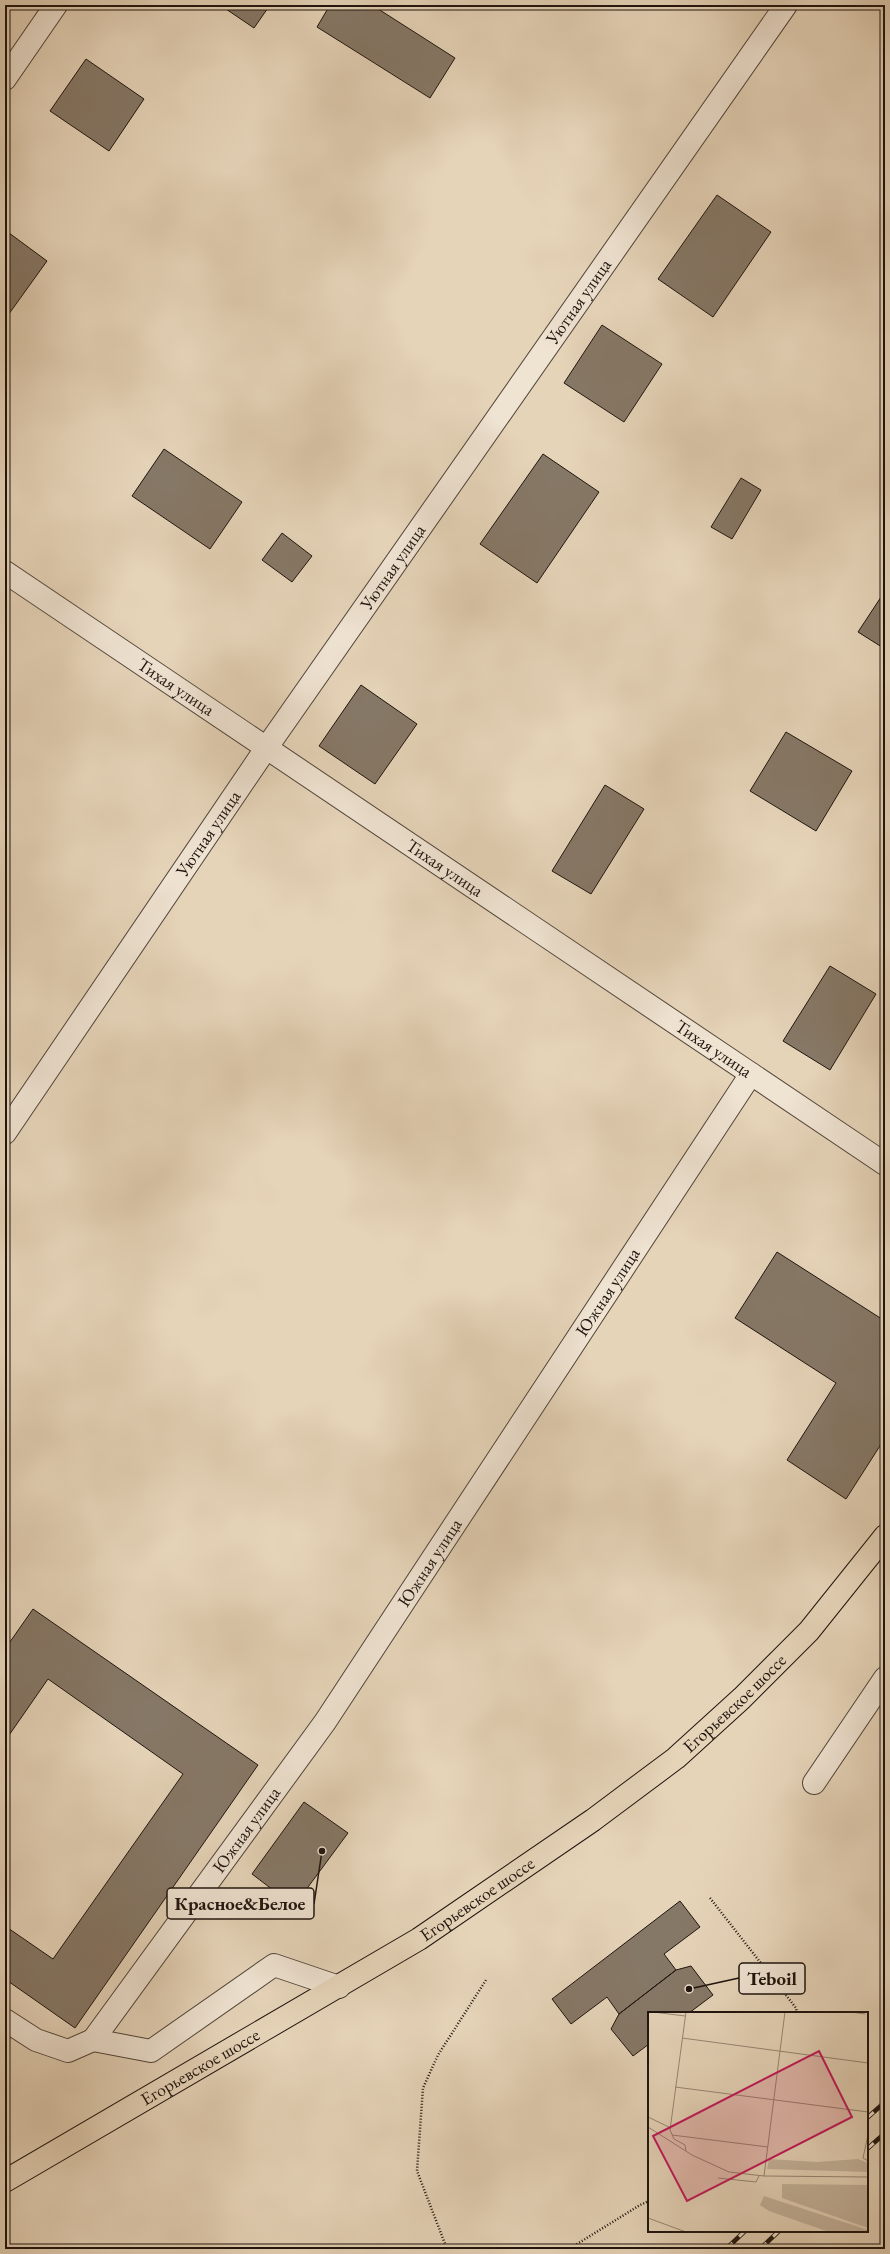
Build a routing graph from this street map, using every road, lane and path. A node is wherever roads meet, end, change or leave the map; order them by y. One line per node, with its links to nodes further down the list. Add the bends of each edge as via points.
1 (56, 5): 3 (street)
2 (786, 5): 5 (street, Уютная улица)
3 (5, 80)
4 (5, 572): 5 (street, Тихая улица)
5 (267, 747): 6 (street, Тихая улица); 7 (street, Уютная улица)
6 (751, 1074): 8 (street, Тихая улица); 17 (street, Южная улица, via 325,1722)
7 (5, 1133)
8 (885, 1164)
9 (885, 1536): 14 (main road, Егорьевское шоссе, via 809,1631 742,1698 676,1758 496,1888 420,1939)
10 (885, 1678): 11 (street)
11 (814, 1783)
12 (710, 1898): 15 (path)
13 (486, 1980): 20 (path, via 438,2055 424,2088 417,2171)
14 (339, 1988): 17 (street, via 274,1965 151,2051); 18 (main road, Егорьевское шоссе)
15 (797, 2012)
16 (8, 2026): 17 (street, via 36,2040 68,2051)
17 (93, 2040)
18 (5, 2181)
19 (648, 2202): 21 (path)
20 (447, 2249)
21 (570, 2249)

